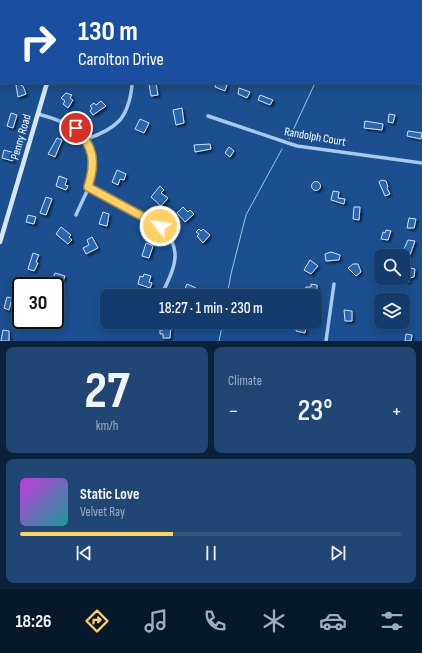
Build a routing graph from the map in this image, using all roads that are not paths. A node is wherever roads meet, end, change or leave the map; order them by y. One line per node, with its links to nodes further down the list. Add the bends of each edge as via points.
1 (47, 84): 3 (street, Penny Road)
2 (132, 86): 5 (street, via 127,110 120,121 107,131)
3 (38, 114): 5 (street, via 76,128); 9 (street, Penny Road)
4 (208, 116): 6 (street, Randolph Court, via 297,146)
5 (87, 139): 7 (street, via 93,161 93,172)
6 (422, 163)
7 (88, 187): 8 (street); 11 (street, via 166,231 175,253 174,264)
8 (76, 214)
9 (0, 242)
10 (334, 284): 12 (street)
11 (164, 289)
12 (326, 341)

